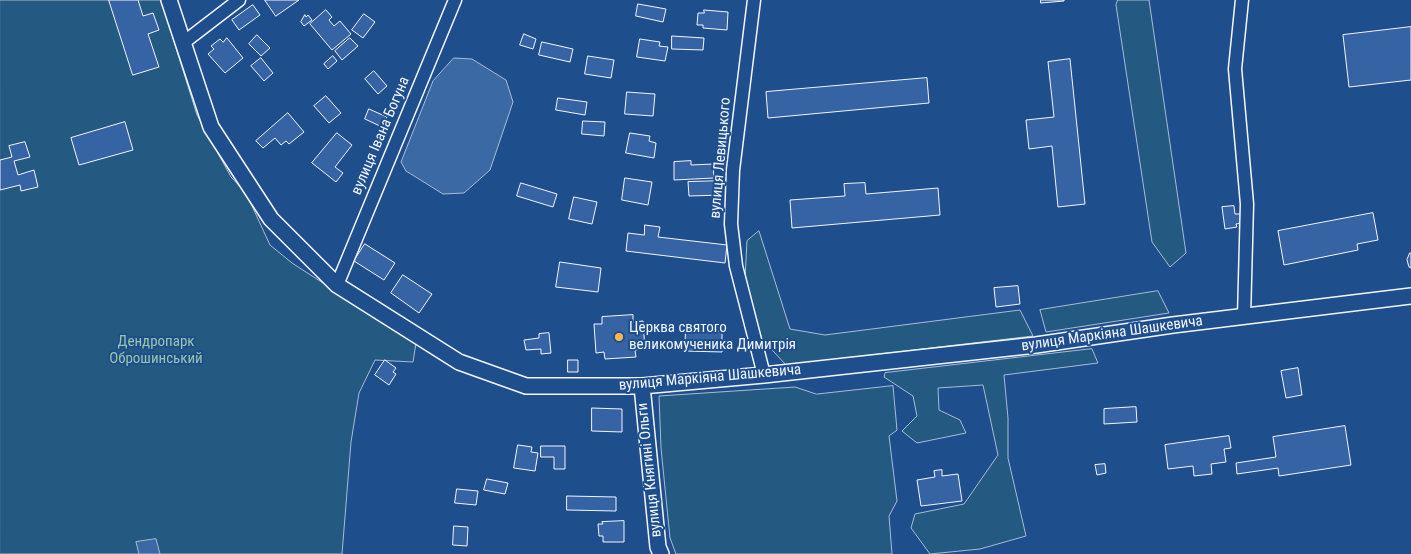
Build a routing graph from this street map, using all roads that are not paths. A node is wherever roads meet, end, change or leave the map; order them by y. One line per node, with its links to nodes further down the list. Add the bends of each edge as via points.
1 (169, 0): 6 (street, вулиця Маркіяна Шашкевича)
2 (239, 0): 6 (street)
3 (456, 0): 7 (street, вулиця Івана Богуна)
4 (754, 0): 10 (street, вулиця Левицького, via 734,170 731,224 736,266)
5 (1242, 0): 9 (street, via 1235,69 1247,204)
6 (183, 43): 7 (street, вулиця Маркіяна Шашкевича, via 211,127 271,219)
7 (338, 285): 11 (street, вулиця Маркіяна Шашкевича, via 460,362 526,386)
8 (1411, 296): 9 (street, вулиця Маркіяна Шашкевича)
9 (1244, 317): 10 (street, вулиця Маркіяна Шашкевича, via 1036,345)
10 (764, 375): 11 (street, вулиця Маркіяна Шашкевича)
11 (642, 386): 12 (street, вулиця Княгині Ольги)
12 (660, 554)

